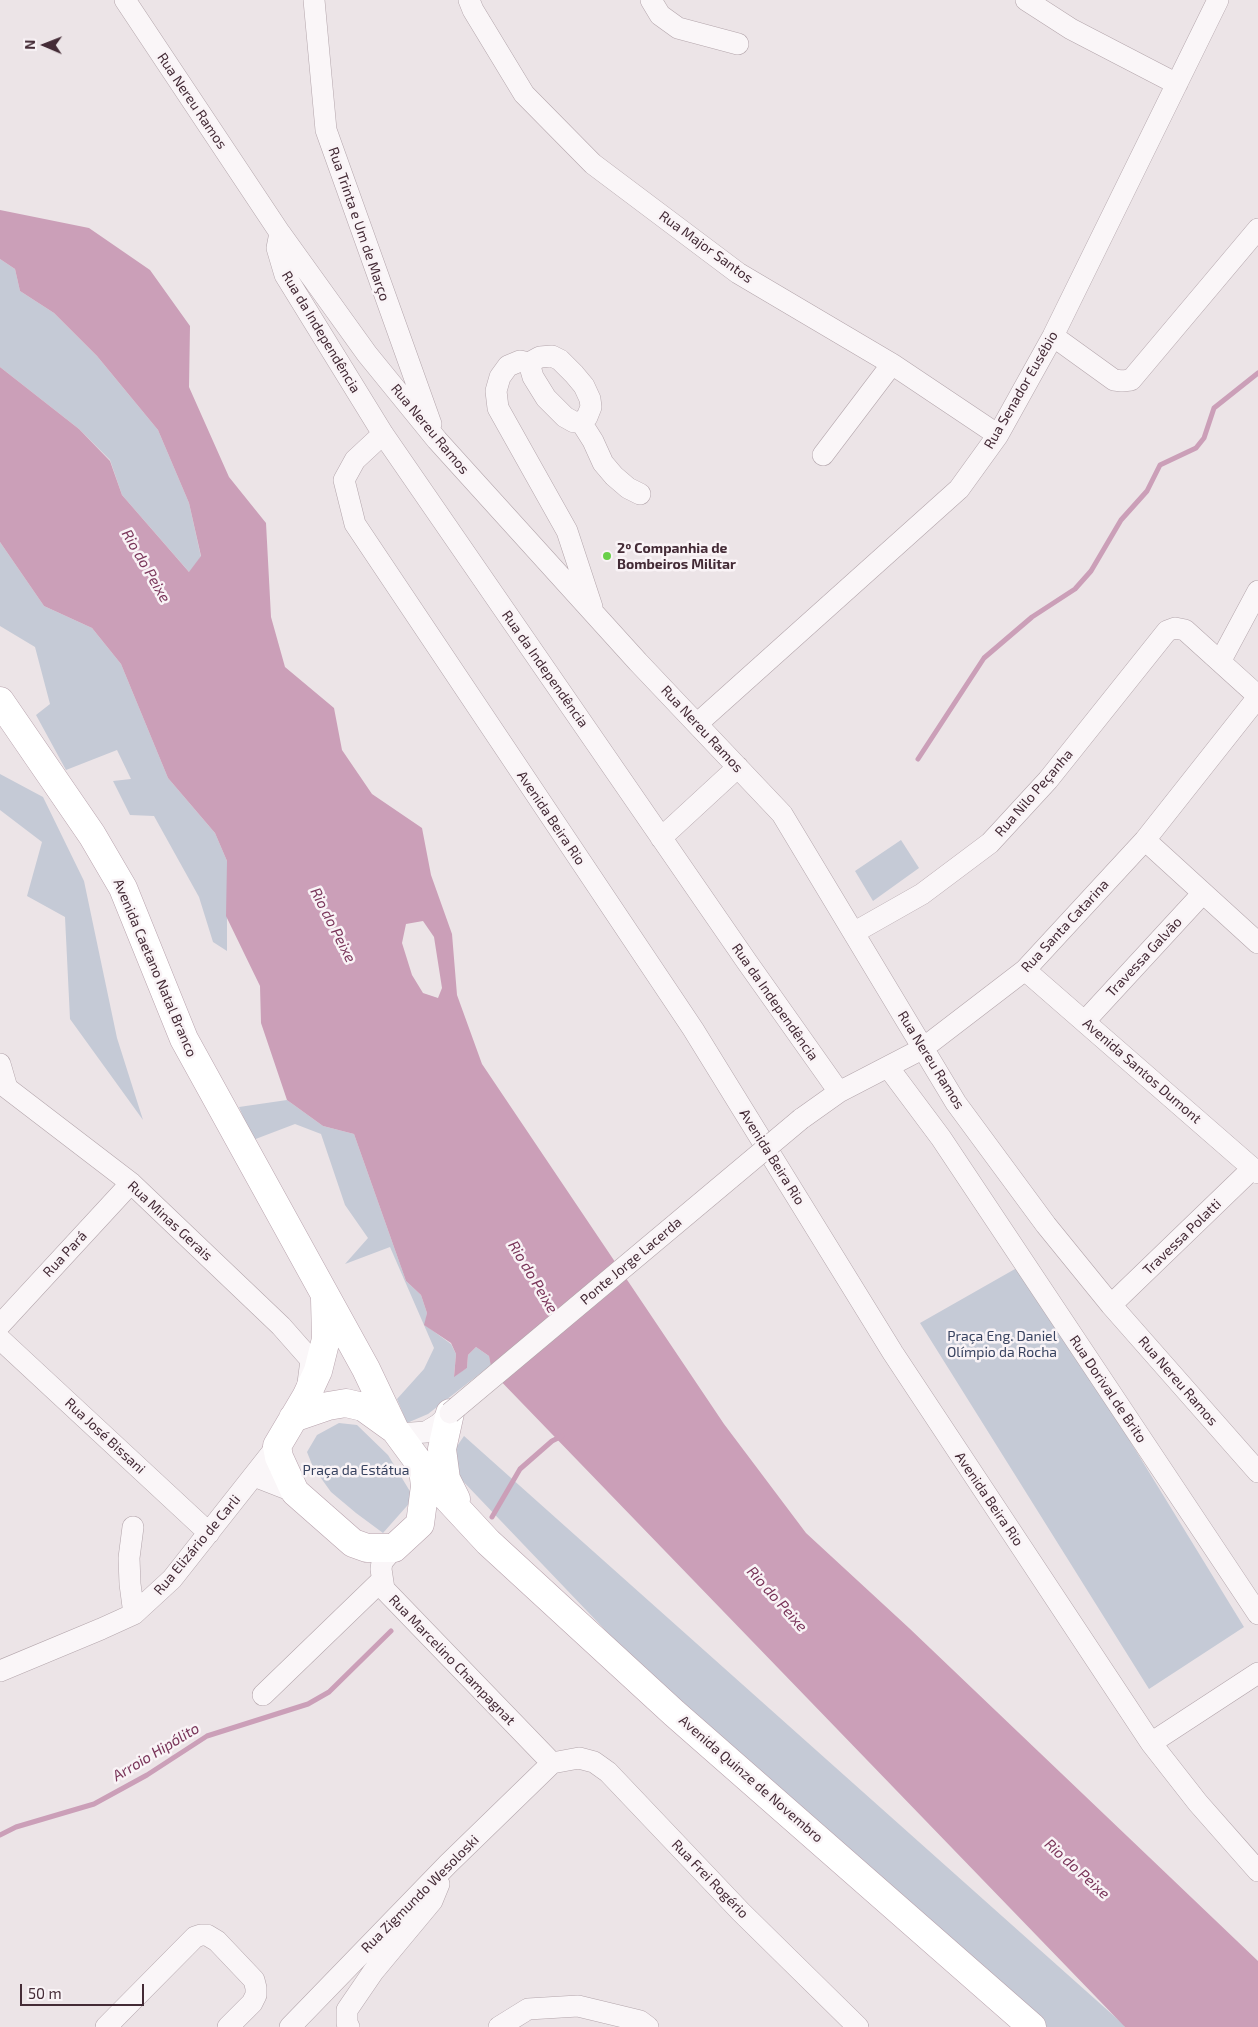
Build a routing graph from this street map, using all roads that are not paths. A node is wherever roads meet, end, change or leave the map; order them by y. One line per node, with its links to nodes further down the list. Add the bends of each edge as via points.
1 (125, 0): 10 (street, Rua Nereu Ramos)
2 (314, 0): 17 (street, Rua Trinta e Um de Março, via 326,130)
3 (469, 0): 13 (street, Rua Major Santos, via 524,94 593,164 738,273)
4 (651, 0): 7 (street, via 660,15 678,28)
5 (1026, 0): 8 (street, via 1071,29)
6 (1218, 0): 8 (street, Rua Senador Eusébio)
7 (738, 44)
8 (1177, 84): 11 (street, Rua Senador Eusébio)
9 (1258, 229): 11 (street, via 1131,380 1114,380)
10 (280, 233): 15 (street, Rua da Independência, via 277,248 285,274); 17 (street, Rua Nereu Ramos, via 368,354)
11 (1053, 336): 16 (street, Rua Senador Eusébio)
12 (529, 363): 14 (street, via 533,378 546,398 565,417); 14 (street, via 540,357 552,356 574,374 584,386 591,408); 21 (street, via 520,361 508,366 500,377 496,391 498,408 567,531)
13 (892, 364): 16 (street, Rua Major Santos); 18 (street)
14 (581, 422): 19 (street, via 614,476)
15 (383, 434): 27 (street, Rua da Independência); 65 (street, Avenida Beira Rio, via 355,460 344,480 355,524 693,1029 893,1353)
16 (998, 435): 25 (street, Rua Senador Eusébio, via 959,489)
17 (437, 440): 21 (street, Rua Nereu Ramos)
18 (822, 455)
19 (640, 494)
20 (1258, 591): 22 (street)
21 (595, 615): 25 (street, Rua Nereu Ramos)
22 (1221, 660): 23 (street); 30 (street, Rua Nilo Peçanha, via 1185,630 1175,628 1167,632 1048,780 990,843 922,894)
23 (1258, 696): 28 (street, Rua Santa Catarina)
24 (0, 702): 42 (main road, Avenida Caetano Natal Branco, via 92,835 123,888 184,1039)
25 (698, 723): 26 (street, Rua Nereu Ramos)
26 (738, 766): 27 (street); 30 (street, Rua Nereu Ramos, via 782,814)
27 (661, 838): 38 (street, Rua da Independência)
28 (1145, 840): 29 (street); 32 (street, Rua Santa Catarina)
29 (1203, 893): 31 (street); 33 (street, Travessa Galvão)
30 (855, 932): 34 (street, Rua Nereu Ramos)
31 (1258, 943)
32 (1025, 970): 33 (street, Avenida Santos Dumont); 34 (street, Rua Santa Catarina)
33 (1085, 1021): 40 (street, Avenida Santos Dumont)
34 (922, 1049): 36 (street, Rua Santa Catarina); 43 (street, Rua Nereu Ramos, via 956,1103 1046,1225)
35 (0, 1064): 37 (street, Rua Minas Gerais)
36 (888, 1067): 38 (street, Rua Santa Catarina); 61 (street, Rua Dorival de Brito, via 942,1138)
37 (4, 1089): 41 (street, Rua Minas Gerais)
38 (839, 1092): 39 (street, Rua Santa Catarina)
39 (801, 1119): 47 (street, Ponte Jorge Lacerda, bridge)
40 (1256, 1171): 43 (street, Travessa Polatti)
41 (131, 1183): 44 (street, Rua Pará); 46 (street, Rua Minas Gerais, via 302,1348 311,1360)
42 (325, 1295): 46 (main road, Avenida Caetano Natal Branco, via 326,1339 318,1371); 48 (main road, Avenida Caetano Natal Branco)
43 (1111, 1305): 51 (street, Rua Nereu Ramos)
44 (0, 1325)
45 (0, 1339): 57 (street, Rua José Bissani)
46 (300, 1408): 48 (main road, via 346,1403 363,1407); 49 (main road)
47 (446, 1417): 48 (street, Ponte Jorge Lacerda, via 426,1432); 50 (street); 56 (main road, via 442,1449 446,1479)
48 (396, 1432): 50 (main road)
49 (277, 1446): 52 (street, Rua Elizário de Carli); 53 (main road)
50 (423, 1469): 54 (main road, via 425,1486); 56 (main road, Avenida Quinze de Novembro)
51 (1258, 1472)
52 (254, 1476): 53 (street); 57 (street, Rua Elizário de Carli)
53 (295, 1492): 58 (main road, via 353,1543 367,1548)
54 (420, 1524): 56 (main road, via 445,1522); 58 (main road)
55 (133, 1526): 60 (street, via 129,1558)
56 (473, 1528): 77 (main road, Avenida Quinze de Novembro, via 674,1712)
57 (209, 1533): 60 (street, Rua Elizário de Carli, via 172,1579)
58 (394, 1548): 59 (street, Rua Marcelino Champagnat, via 382,1562)
59 (382, 1580): 64 (street); 66 (street, Rua Marcelino Champagnat, via 391,1597)
60 (134, 1614): 62 (street, Rua Elizário de Carli)
61 (1258, 1614)
62 (0, 1671)
63 (1258, 1673): 65 (street)
64 (263, 1695)
65 (1151, 1743): 68 (street, Avenida Beira Rio)
66 (552, 1763): 67 (street, Rua Zigmundo Wesoloski); 76 (street, Rua Frei Rogério, via 579,1758 594,1762 608,1772 741,1912)
67 (448, 1864): 72 (street, Rua Zigmundo Wesoloski); 73 (street, via 432,1901 346,2010)
68 (1258, 1871)
69 (527, 2018): 74 (street); 75 (street, via 578,2006 640,2021)
70 (106, 2027): 71 (street, via 195,1937 201,1935 217,1941 254,1980 256,1988 252,2003)
71 (228, 2027)
72 (290, 2027)
73 (349, 2027)
74 (499, 2027)
75 (648, 2027)
76 (858, 2027)
77 (1032, 2027)

